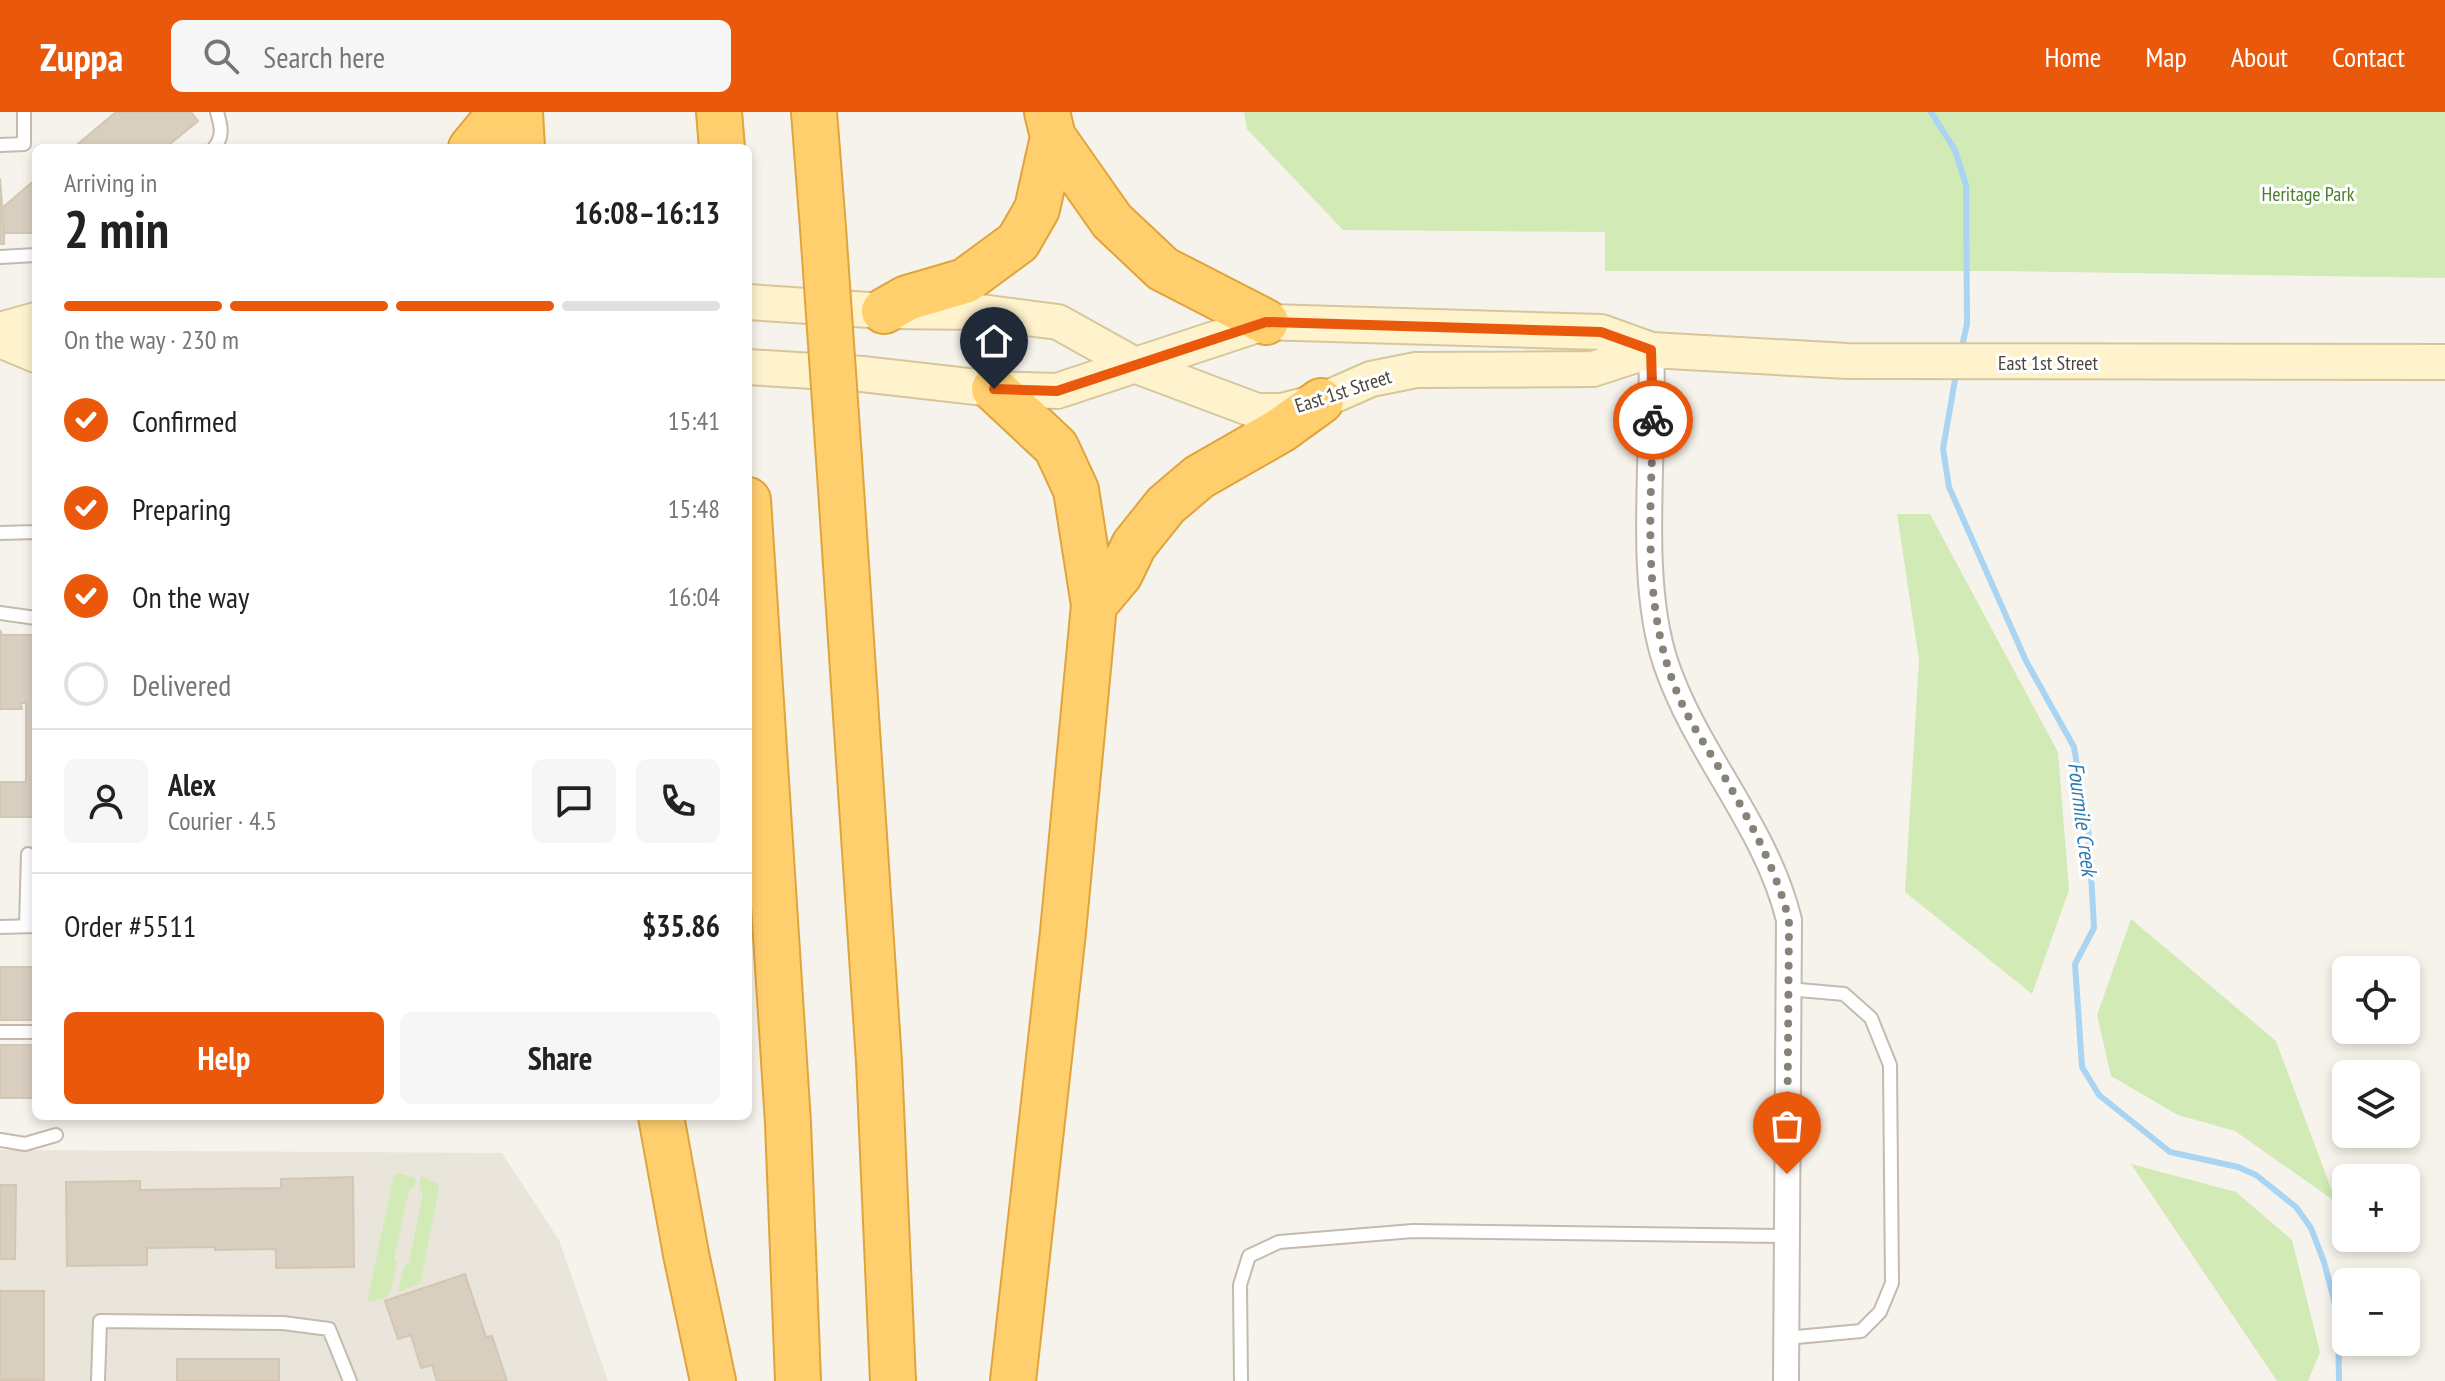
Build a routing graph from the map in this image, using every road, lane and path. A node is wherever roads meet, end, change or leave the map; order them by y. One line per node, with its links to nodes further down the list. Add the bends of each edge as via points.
1 (24, 112): 12 (lane, via 24,144)
2 (217, 112): 8 (lane, via 222,127)
3 (501, 112): 9 (highway)
4 (520, 112): 10 (highway)
5 (719, 112): 11 (highway)
6 (814, 112): 49 (highway, bridge, via 879,1062)
7 (1050, 125): 16 (highway, via 1037,209 1018,242 965,281 907,298); 18 (highway, via 1112,221 1163,269)
8 (218, 144)
9 (474, 144)
10 (522, 144)
11 (722, 144)
12 (0, 145)
13 (32, 255): 14 (lane)
14 (0, 257)
15 (752, 302): 16 (main road, East 1st Street)
16 (884, 311): 24 (main road, East 1st Street, via 981,312 1058,322)
17 (32, 321): 19 (main road)
18 (1266, 322): 21 (main road, East 1st Street, via 1601,332); 24 (main road, East 1st Street)
19 (0, 330)
20 (0, 340): 22 (main road)
21 (1651, 350): 23 (main road, East 1st Street, via 1847,361); 27 (main road, East 1st Street, via 1593,369 1416,370 1371,379); 37 (street, via 1657,635 1679,698 1780,883 1789,920)
22 (32, 353)
23 (2445, 362)
24 (1137, 366): 26 (main road, East 1st Street, via 1057,391); 27 (main road, East 1st Street, via 1257,411)
25 (752, 367): 26 (main road, East 1st Street)
26 (994, 389): 31 (highway, via 1056,447 1076,490)
27 (1321, 401): 31 (highway, via 1199,477 1166,505)
28 (32, 532): 29 (lane)
29 (0, 533)
30 (752, 562): 48 (highway, via 786,1092)
31 (1094, 605): 50 (highway)
32 (0, 613): 33 (lane)
33 (32, 617)
34 (28, 854): 35 (lane)
35 (31, 926): 36 (lane)
36 (0, 927)
37 (1788, 989): 43 (street); 44 (lane, via 1844,994 1871,1018 1890,1065 1892,1283 1880,1312 1861,1331)
38 (0, 1032): 39 (lane)
39 (32, 1032)
40 (662, 1120): 47 (highway)
41 (56, 1135): 42 (lane, via 25,1144)
42 (0, 1140)
43 (1786, 1236): 44 (street); 51 (lane, via 1413,1231 1279,1242 1249,1256 1240,1285)
44 (1786, 1338): 52 (street)
45 (98, 1381): 46 (lane, via 100,1321 283,1323 329,1329)
46 (350, 1381)
47 (713, 1381)
48 (798, 1381)
49 (893, 1381)
50 (1013, 1381)
51 (1241, 1381)
52 (1786, 1381)

